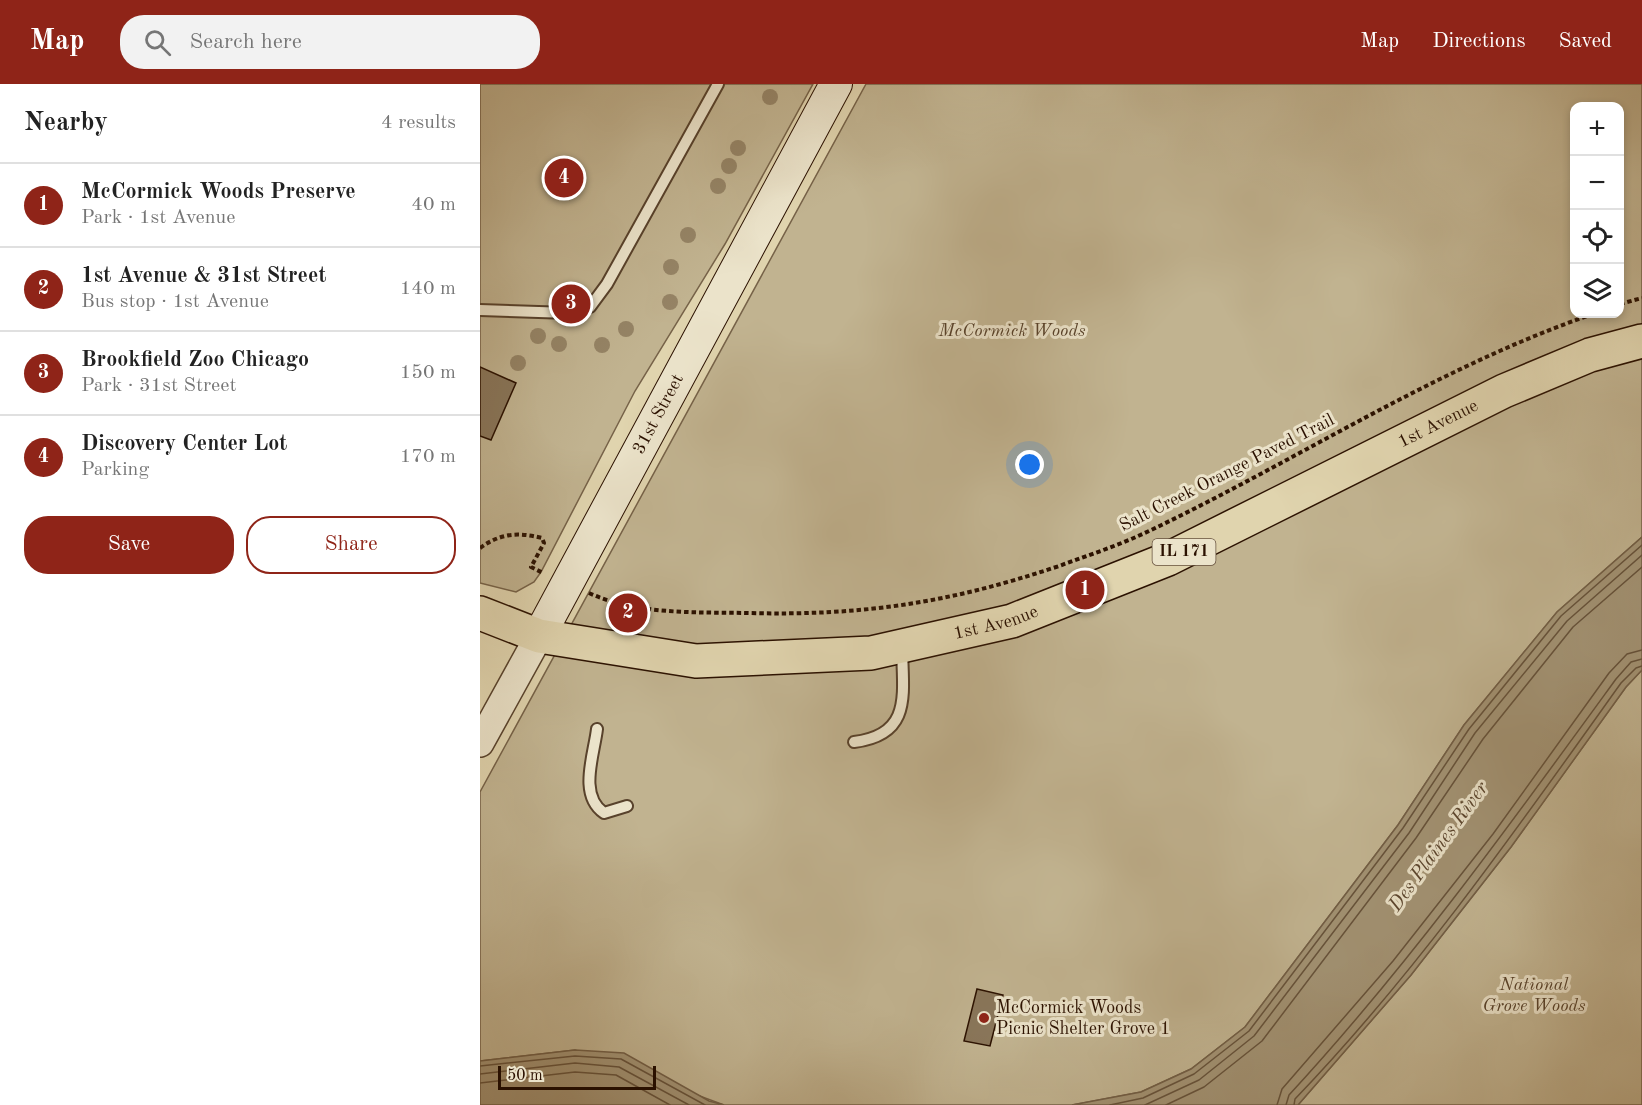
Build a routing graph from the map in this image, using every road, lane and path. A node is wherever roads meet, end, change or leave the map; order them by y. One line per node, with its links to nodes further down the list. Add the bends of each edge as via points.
1 (718, 84): 5 (lane, via 607,284 590,307 569,313)
2 (836, 84): 12 (main road, 31st Street)
3 (1642, 298): 4 (path)
4 (1624, 303)
5 (480, 310)
6 (1583, 318): 10 (path, Salt Creek Orange Paved Trail, via 1425,384 1149,531 1009,583 917,605 847,612 686,612)
7 (1642, 341): 13 (main road, 1st Avenue / IL 171, via 1590,355 1504,391 1168,559 1012,621)
8 (480, 548): 9 (path, via 504,535 523,533 542,538 544,543)
9 (531, 567)
10 (608, 602)
11 (480, 613): 12 (main road, 1st Avenue / IL 171)
12 (539, 636): 13 (main road, 1st Avenue / IL 171, via 696,660 871,653); 16 (street, 31st Street)
13 (902, 646): 15 (lane, via 902,709 887,732 871,740)
14 (597, 729): 17 (lane, via 588,780 594,803 604,813)
15 (854, 742)
16 (480, 743)
17 (627, 806)

